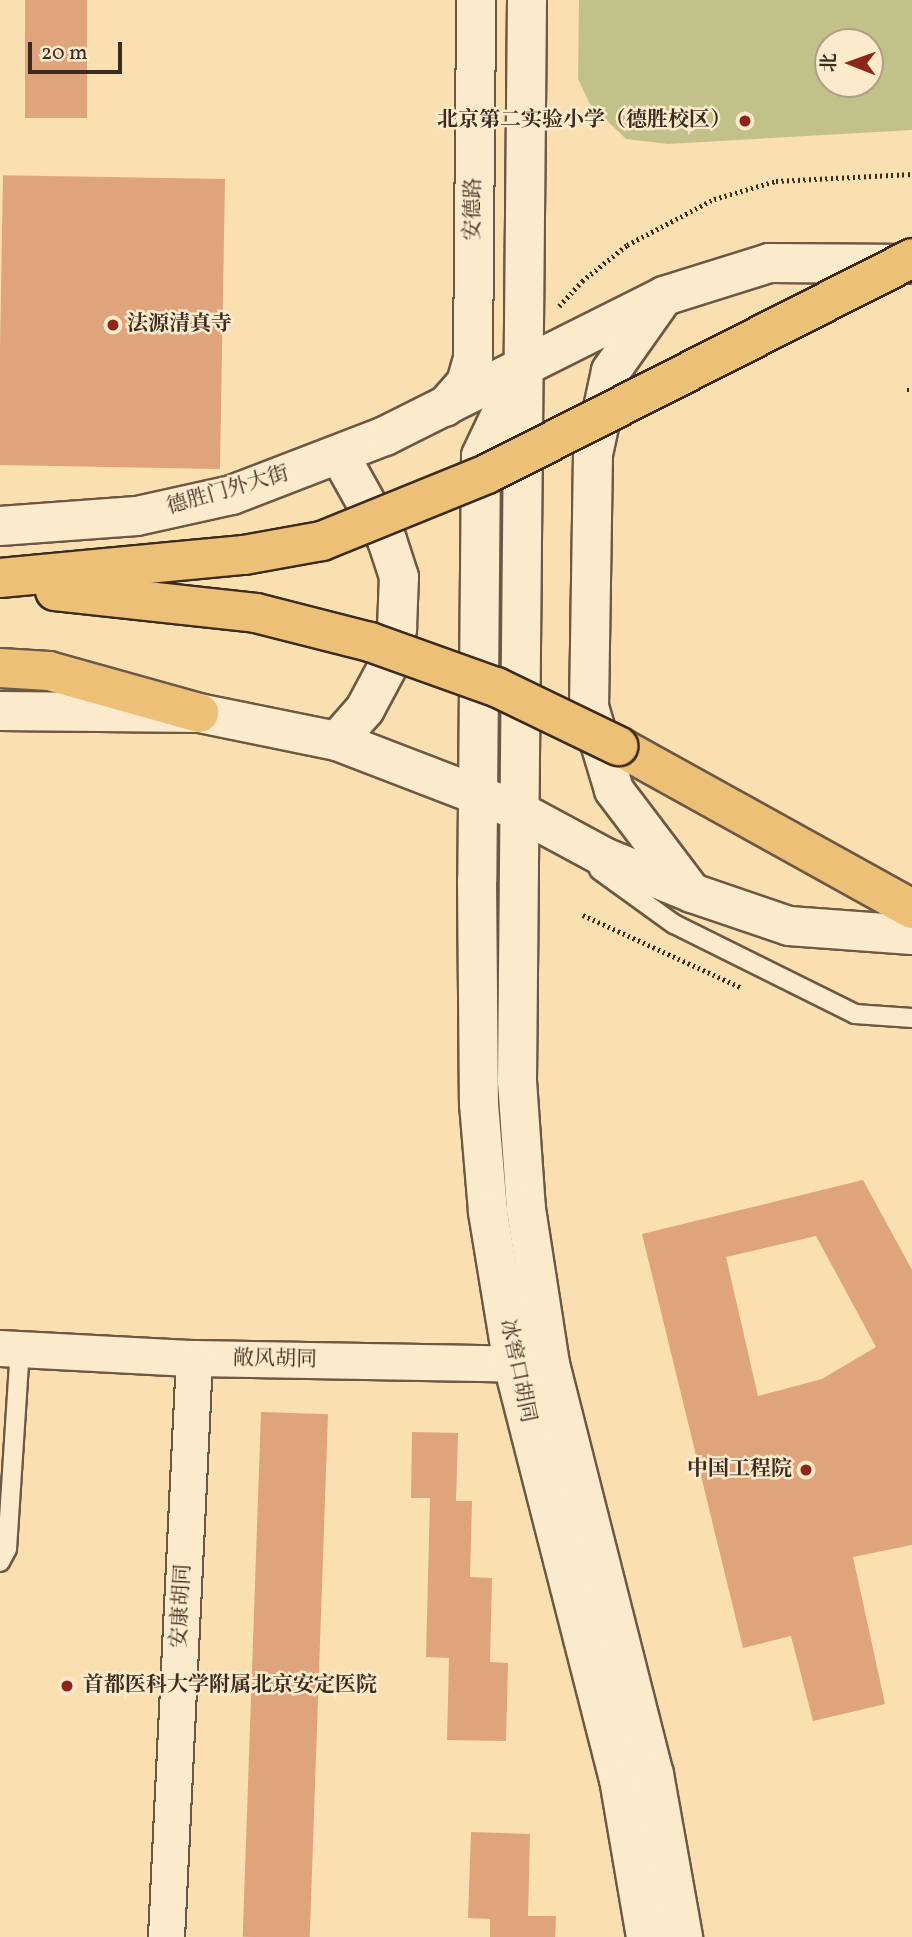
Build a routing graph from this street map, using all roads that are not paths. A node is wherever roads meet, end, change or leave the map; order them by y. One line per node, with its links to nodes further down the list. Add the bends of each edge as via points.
1 (476, 0): 7 (street, 安德路, via 473,358 466,383)
2 (527, 0): 6 (street)
3 (912, 257): 10 (highway, bridge, via 487,474 322,541 244,555)
4 (912, 264): 5 (street, 德胜门外大街, bridge, via 769,263)
5 (664, 296): 6 (street, 德胜门外大街); 18 (street, via 611,371 593,454 589,707 614,790)
6 (524, 366): 7 (street, 德胜门外大街); 16 (street, 冰窖口胡同, via 481,456); 17 (street, 冰窖口胡同)
7 (444, 408): 8 (street, 德胜门外大街)
8 (340, 456): 9 (street, 德胜门外大街, via 232,495 137,516); 15 (street, via 387,540 399,577 397,628 389,664 365,709)
9 (0, 526)
10 (0, 578)
11 (0, 588): 19 (highway, bridge, via 129,596 256,613 370,642 496,687 618,746)
12 (0, 668): 14 (highway, via 49,671)
13 (0, 711): 14 (street)
14 (199, 713): 15 (street)
15 (337, 741): 16 (street)
16 (476, 793): 17 (street); 24 (street, 冰窖口胡同, via 479,1104 488,1212)
17 (517, 810): 18 (street, via 604,857); 21 (lane, via 674,924 855,1014); 24 (street, 冰窖口胡同, via 517,1082)
18 (692, 893): 20 (street, via 789,926)
19 (912, 909)
20 (912, 935)
21 (912, 1018)
22 (10, 1348): 23 (street, 敞风胡同); 25 (lane, via 7,1549)
23 (194, 1358): 24 (street, 敞风胡同); 26 (street, 安康胡同)
24 (532, 1364): 27 (street, 冰窖口胡同, via 619,1780); 28 (street, 冰窖口胡同, via 654,1774)
25 (0, 1562)
26 (166, 1937)
27 (646, 1937)
28 (683, 1937)

